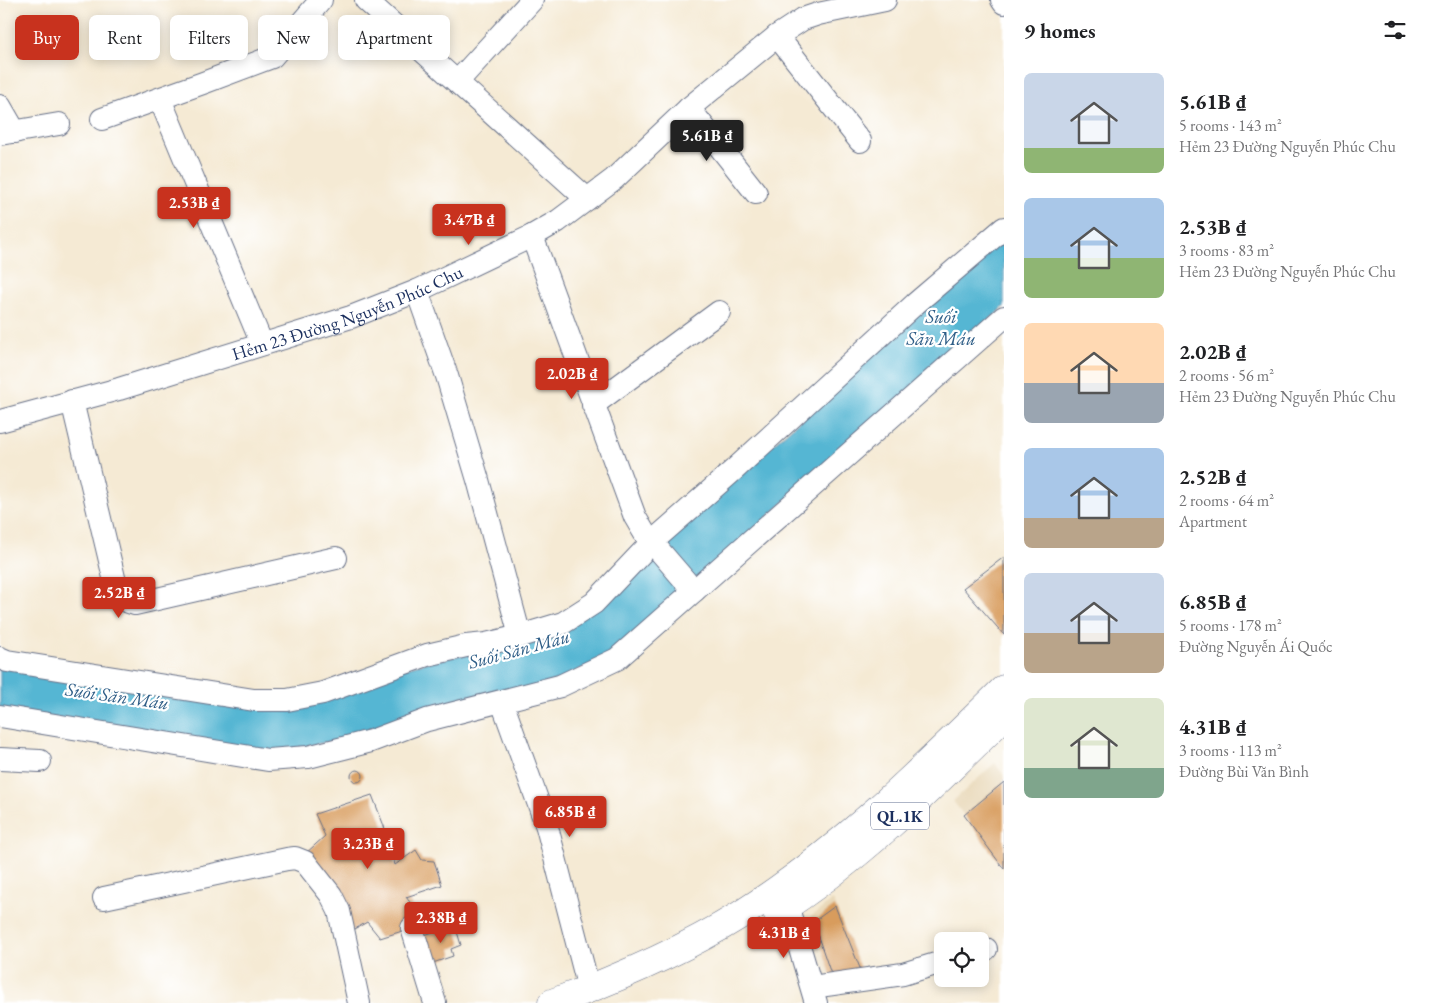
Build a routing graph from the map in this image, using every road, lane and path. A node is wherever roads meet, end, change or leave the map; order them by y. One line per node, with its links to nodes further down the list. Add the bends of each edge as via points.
1 (321, 0): 7 (street, via 272,57)
2 (366, 0): 6 (street)
3 (532, 0): 6 (street)
4 (885, 0): 5 (street, Hẻm 23 Đường Nguyễn Phúc Chu, via 818,14 803,19)
5 (777, 36): 9 (street, Hẻm 23 Đường Nguyễn Phúc Chu); 13 (street)
6 (458, 81): 15 (street)
7 (160, 99): 10 (street); 21 (street)
8 (0, 106): 12 (street)
9 (688, 108): 14 (street); 15 (street, Hẻm 23 Đường Nguyễn Phúc Chu, via 614,179)
10 (102, 119)
11 (59, 124): 12 (street)
12 (8, 133)
13 (860, 141)
14 (756, 193)
15 (587, 199): 17 (street, Hẻm 23 Đường Nguyễn Phúc Chu)
16 (1004, 228): 25 (street, via 915,304)
17 (532, 236): 18 (street, Hẻm 23 Đường Nguyễn Phúc Chu); 23 (street)
18 (417, 292): 21 (street, Hẻm 23 Đường Nguyễn Phúc Chu, via 351,317); 28 (street, via 473,461)
19 (719, 312): 23 (street)
20 (1004, 317): 27 (street)
21 (262, 344): 22 (street, Hẻm 23 Đường Nguyễn Phúc Chu)
22 (72, 402): 24 (street, Hẻm 23 Đường Nguyễn Phúc Chu); 26 (street, via 116,586 123,600 135,604)
23 (593, 405): 25 (street, via 636,517)
24 (0, 421)
25 (652, 542): 27 (street); 28 (street, via 594,603 563,623)
26 (336, 558)
27 (694, 591): 31 (street, via 617,659 560,686)
28 (520, 636): 29 (street, via 426,655 323,693 287,700 254,700)
29 (0, 658)
30 (1004, 688): 36 (main road, QL.1K, via 930,762)
31 (502, 702): 32 (street, via 427,720 371,742 308,757 268,760); 41 (street, via 547,827)
32 (0, 716)
33 (1004, 716): 36 (main road, QL.1K, via 881,833 822,880)
34 (0, 759): 35 (street)
35 (40, 761)
36 (782, 897): 40 (street); 41 (main road, QL.1K, via 639,969)
37 (104, 898): 42 (street, via 286,859 305,862 332,895)
38 (412, 928): 43 (street)
39 (934, 964): 40 (street)
40 (814, 995)
41 (598, 996): 44 (main road, QL.1K)
42 (359, 1003)
43 (435, 1003)
44 (552, 1003)

